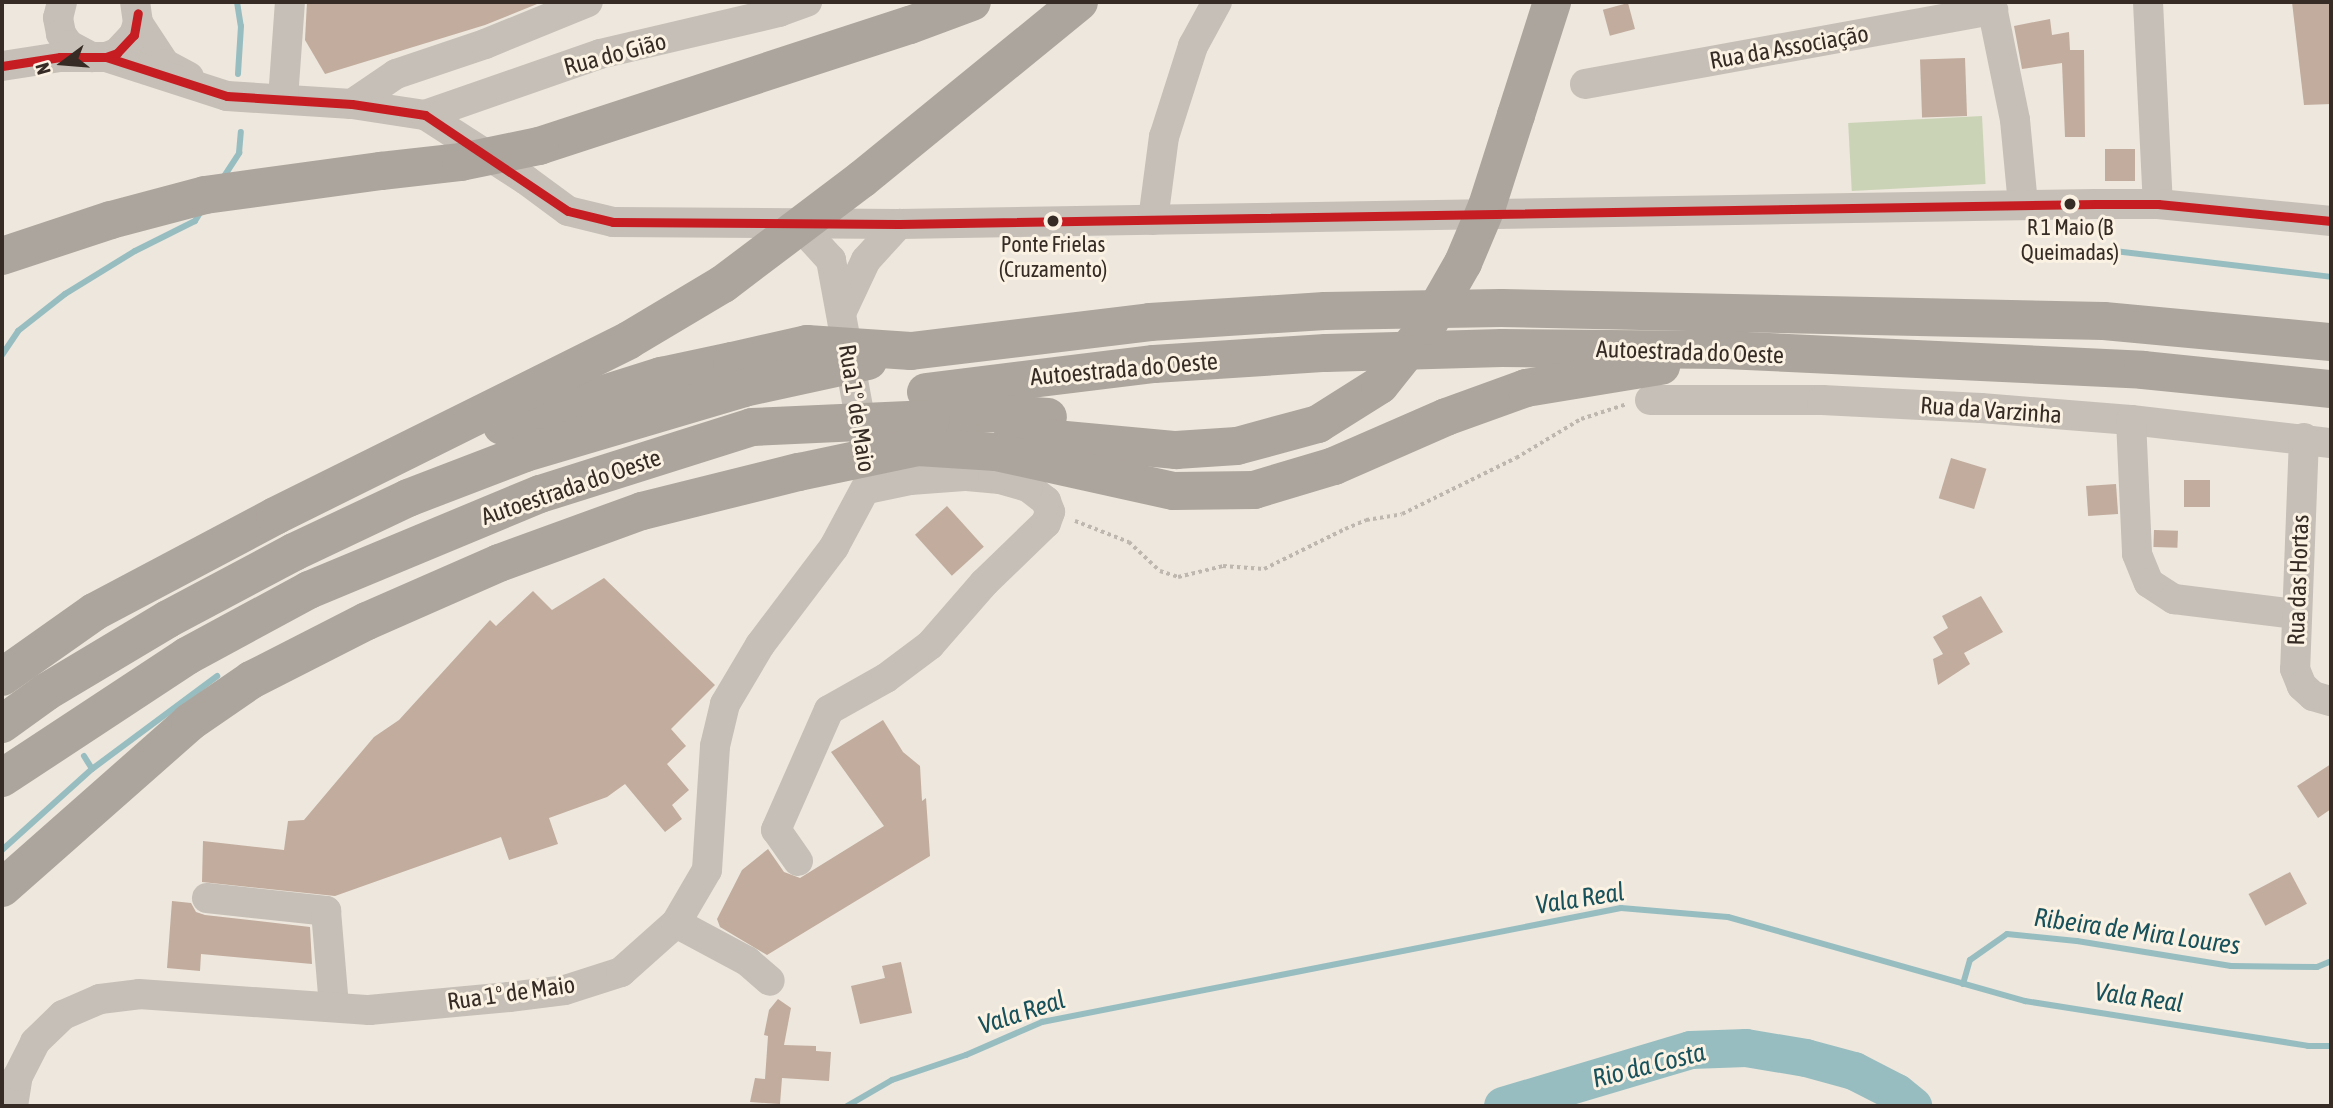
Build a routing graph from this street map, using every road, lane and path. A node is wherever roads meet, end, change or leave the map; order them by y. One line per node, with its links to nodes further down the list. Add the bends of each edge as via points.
1 (290, 2): 17 (street)
2 (588, 2): 18 (street, via 396,74)
3 (807, 2): 19 (street, Rua do Gião, via 600,54)
4 (972, 2): 27 (highway, bridge, via 539,146 461,162 205,195)
5 (1079, 2): 40 (highway, bridge, via 862,179 723,284 629,340)
6 (1217, 2): 22 (street, via 1193,46 1164,137)
7 (1552, 2): 36 (highway, bridge, via 1487,206 1463,263 1427,326 1380,385 1318,424 1237,446 1176,450 1037,415 991,413)
8 (2148, 2): 20 (street)
9 (1992, 6): 15 (street, Rua da Associação); 21 (street, via 2015,120)
10 (58, 10): 12 (street, via 69,45); 13 (street)
11 (136, 12): 12 (street, via 127,45); 16 (street, via 165,64)
12 (99, 57): 14 (street, via 60,57); 16 (street)
13 (2, 59)
14 (2, 66)
15 (1585, 84)
16 (227, 96): 17 (street)
17 (284, 99): 18 (street)
18 (352, 104): 19 (street)
19 (425, 115): 24 (street, via 568,211 613,222)
20 (2158, 204): 21 (street); 23 (street)
21 (2022, 205): 22 (street)
22 (1153, 220): 26 (street)
23 (2331, 221)
24 (798, 224): 25 (street); 28 (street)
25 (852, 224): 26 (street); 28 (street); 29 (street)
26 (899, 224): 29 (street, Rua 1º de Maio)
27 (2, 256)
28 (831, 260): 30 (street, Rua 1º de Maio)
29 (866, 260): 30 (street, Rua 1º de Maio)
30 (842, 311): 39 (street, Rua 1º de Maio, via 871,478)
31 (2331, 342): 33 (highway, Autoestrada do Oeste, bridge, via 2104,321 1501,308 1325,311 1150,321 911,351 807,344)
32 (1725, 350): 34 (highway, Autoestrada do Oeste, via 2143,370); 36 (highway, Autoestrada do Oeste, via 1502,348 1154,364 965,385); 36 (highway, via 1641,371 1526,388 1334,466 1254,490 1174,491 996,452)
33 (738, 374): 40 (highway, via 661,376 509,424); 45 (highway, Autoestrada do Oeste, via 408,498 294,552 168,619 46,692)
34 (2331, 389)
35 (1650, 400): 37 (street, Rua da Varzinha, via 1835,401); 41 (path, via 1581,419 1516,458 1402,514 1366,520 1264,569 1223,566 1178,576 1160,570 1129,542 1097,528 1076,521)
36 (925, 420): 46 (highway, Autoestrada do Oeste, bridge, via 752,427 540,494 309,590 187,656); 48 (highway, bridge, via 799,472 642,511 499,564 367,621 251,680 190,722)
37 (2130, 420): 38 (street, Rua da Varzinha); 42 (street, via 2137,554 2149,583 2174,599)
38 (2318, 440): 42 (street, Rua das Hortas)
39 (867, 489): 41 (street, via 910,480 1000,479 1028,487 1046,501 1050,512); 50 (street, Rua 1º de Maio, via 834,547 760,645 725,704 715,746 707,870)
40 (324, 494): 43 (highway, via 94,612)
41 (1046, 523): 47 (street, via 984,583 930,645 886,678 829,710 776,830)
42 (2295, 614): 44 (street, Rua das Hortas, via 2295,669 2302,686 2313,696)
43 (2, 677)
44 (2331, 701)
45 (2, 724)
46 (2, 778)
47 (798, 861)
48 (8, 888)
49 (207, 898): 52 (street, via 326,911)
50 (676, 923): 51 (street); 52 (street, Rua 1º de Maio, via 621,972 565,990 369,1010)
51 (770, 971)
52 (334, 1007): 53 (street, Rua 1º de Maio, via 139,994 100,999 64,1015 35,1042 18,1076)
53 (13, 1106)

